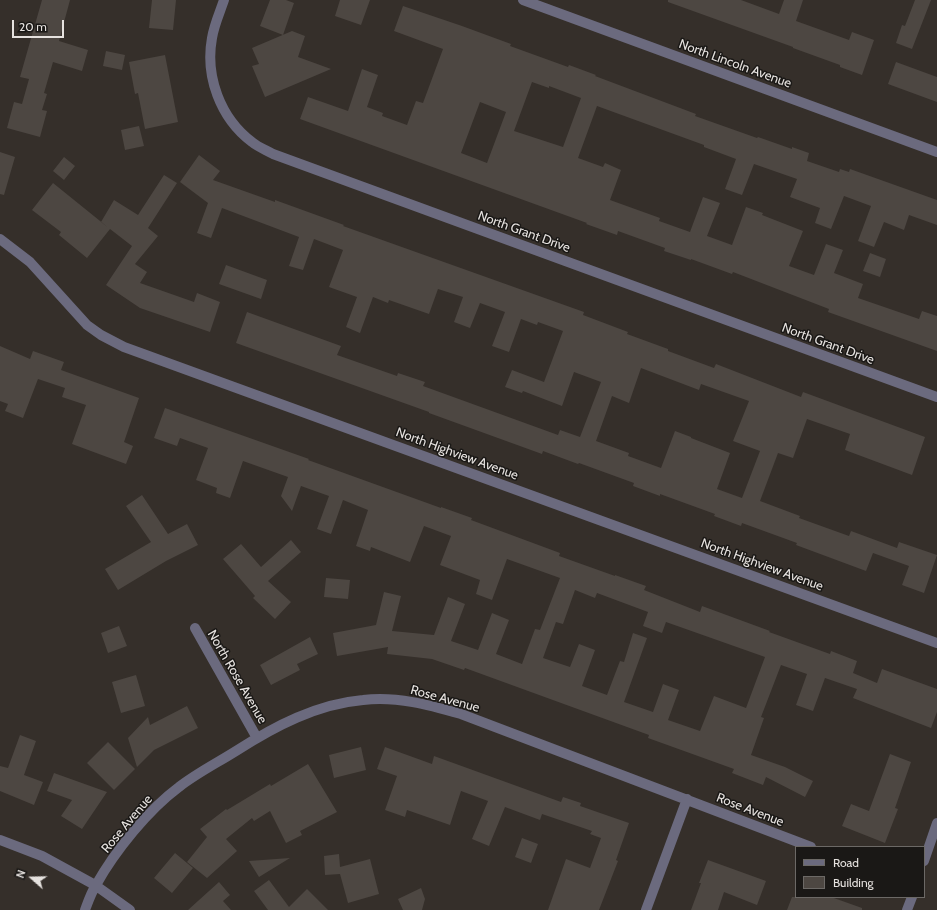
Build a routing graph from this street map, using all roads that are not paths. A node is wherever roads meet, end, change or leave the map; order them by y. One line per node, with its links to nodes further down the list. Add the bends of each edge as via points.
1 (224, 0): 5 (street, North Grant Drive, via 212,39 212,80 231,121 247,138 263,149)
2 (523, 0): 3 (street, North Lincoln Avenue)
3 (937, 152)
4 (0, 239): 7 (street, North Highview Avenue, via 30,262 87,325 101,336 124,346)
5 (937, 397)
6 (195, 628): 8 (street, North Rose Avenue)
7 (937, 643)
8 (257, 738): 9 (street, Rose Avenue, via 293,719 333,704 391,699 420,703 461,714); 14 (street, Rose Avenue, via 179,787 152,811 123,844)
9 (686, 799): 12 (street, Rose Avenue); 18 (street)
10 (937, 823): 13 (street)
11 (0, 840): 14 (street, via 42,856)
12 (808, 846)
13 (925, 858)
14 (96, 885): 16 (street, Rose Avenue); 17 (street)
15 (912, 898): 19 (street)
16 (85, 910)
17 (130, 910)
18 (646, 910)
19 (907, 910)

